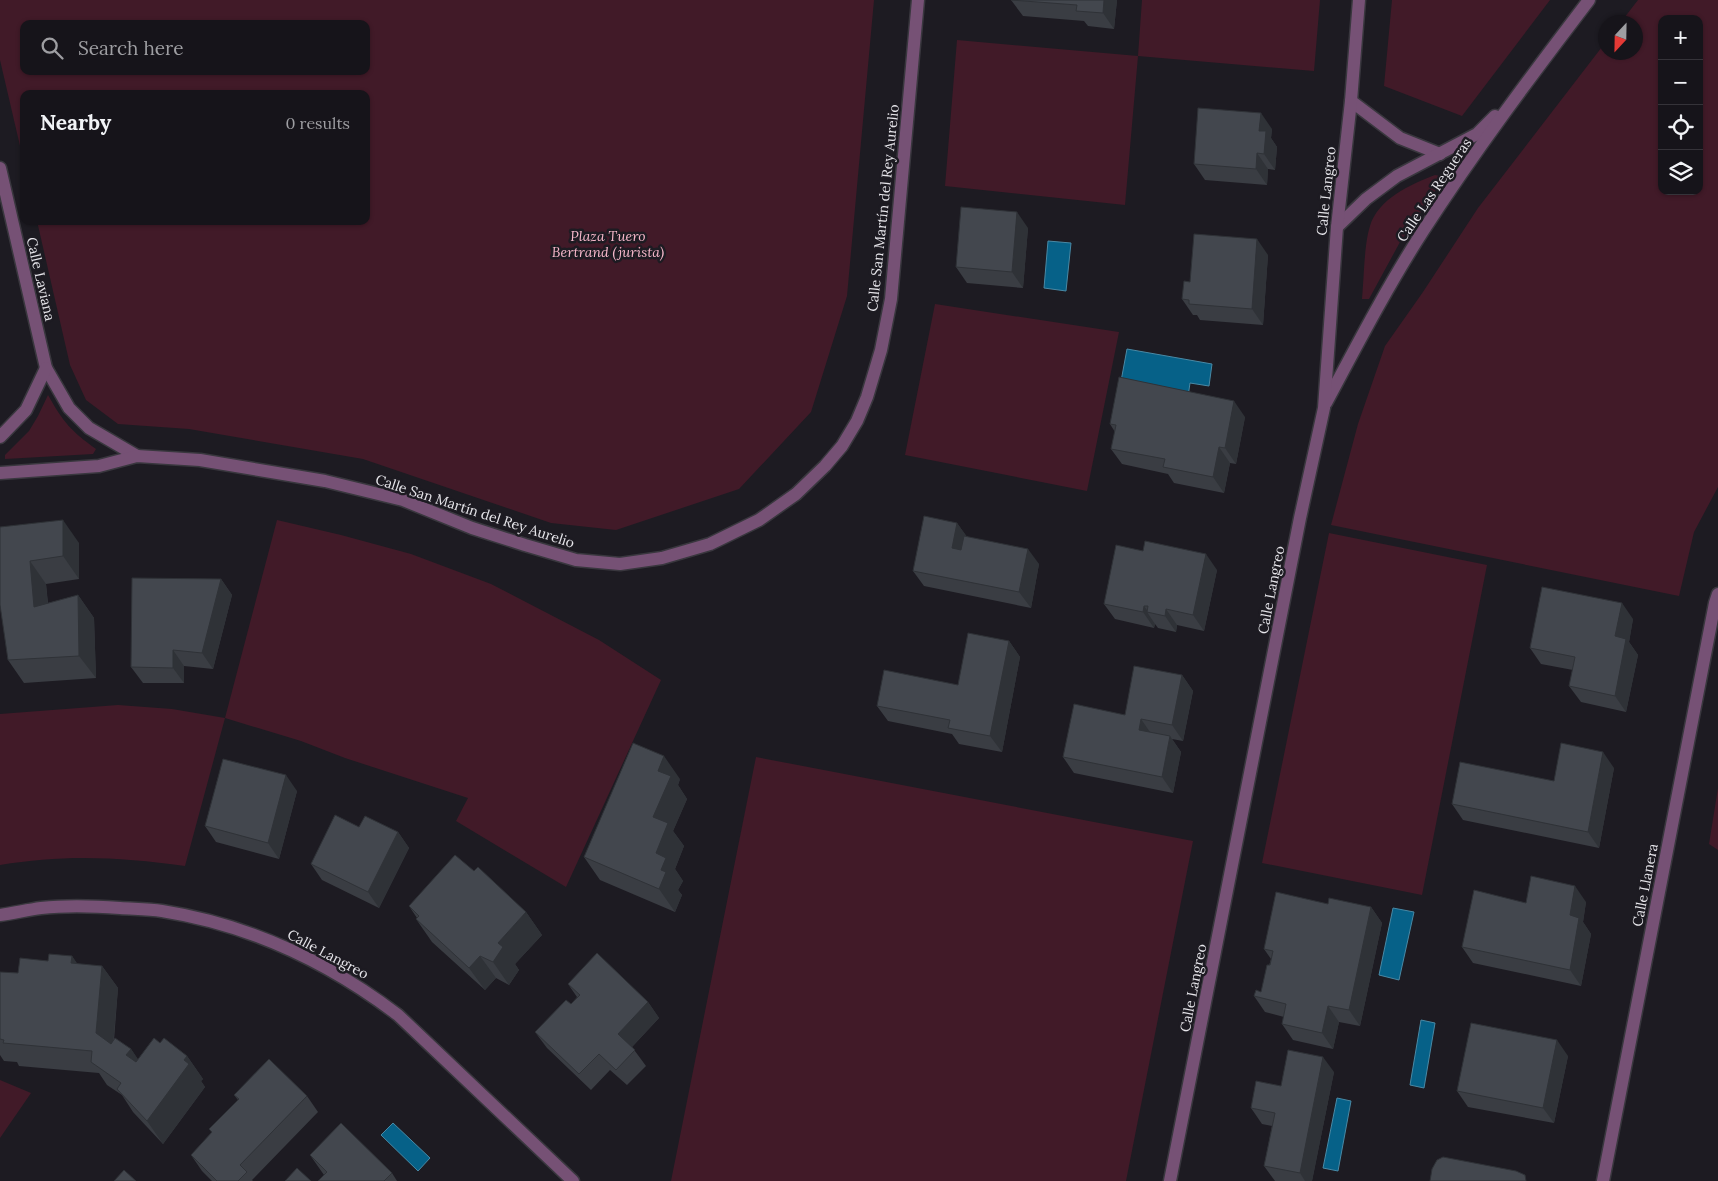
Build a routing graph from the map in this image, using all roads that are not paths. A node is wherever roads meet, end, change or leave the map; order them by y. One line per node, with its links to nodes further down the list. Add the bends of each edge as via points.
1 (918, 0): 12 (street, Calle San Martín del Rey Aurelio, via 892,299 867,397 842,446 825,466 796,494 759,520 710,544 662,558 620,564 576,560 472,528 403,500 325,481 200,460)
2 (1359, 0): 5 (street, Calle Langreo)
3 (1589, 0): 4 (street, Calle Las Regueras)
4 (1516, 95): 6 (street, via 1477,134); 10 (street, Calle Las Regueras, via 1422,232)
5 (1351, 101): 6 (street, via 1400,138); 8 (street, Calle Langreo)
6 (1440, 154): 8 (street, via 1397,176 1366,199)
7 (0, 168): 9 (street, Calle Laviana)
8 (1337, 227): 10 (street, Calle Langreo)
9 (46, 368): 11 (street, via 26,410); 12 (street, Calle Laviana, via 69,408 89,428)
10 (1324, 408): 17 (street, Calle Langreo)
11 (0, 437)
12 (137, 456): 13 (street, Calle San Martín del Rey Aurelio, via 99,466)
13 (0, 473)
14 (1718, 594): 18 (street, Calle Llanera)
15 (0, 915): 16 (street, Calle Langreo, via 42,908 102,907 161,911 225,924 300,953 338,973 398,1015)
16 (573, 1181)
17 (1170, 1181)
18 (1603, 1181)

